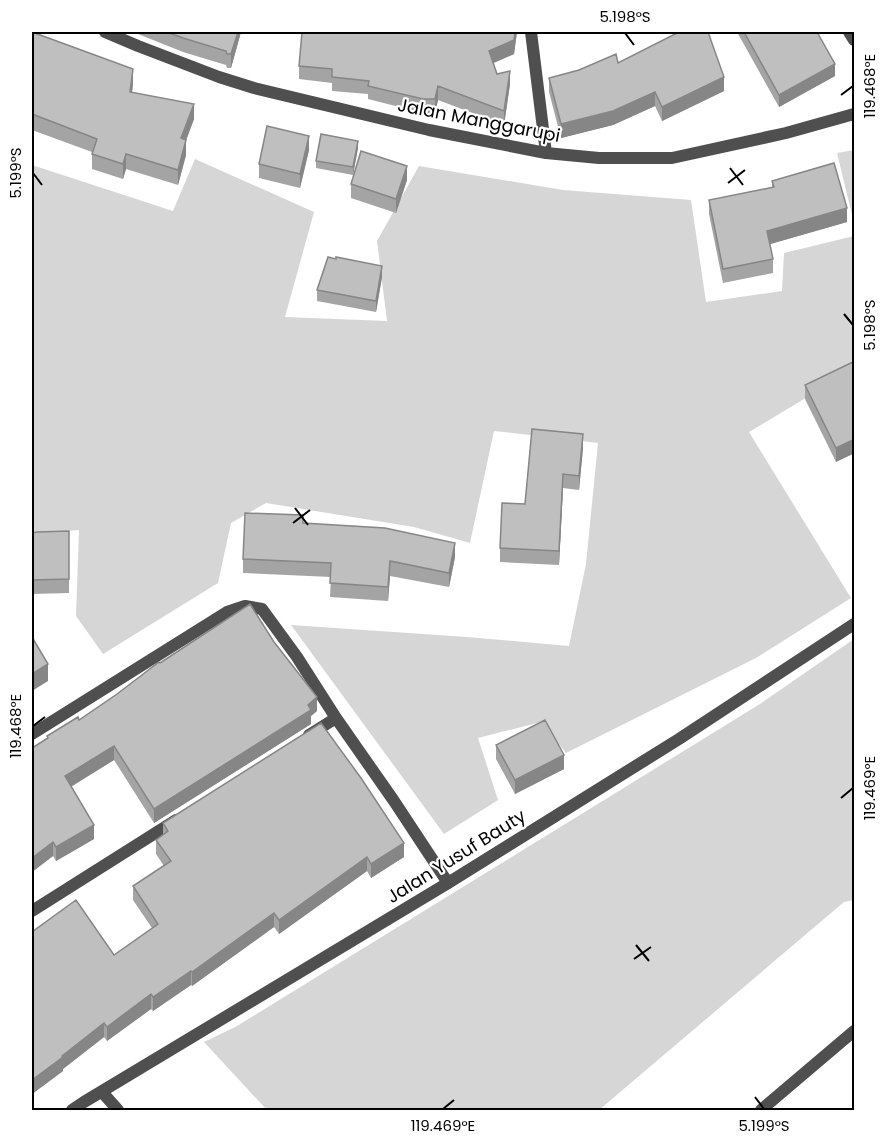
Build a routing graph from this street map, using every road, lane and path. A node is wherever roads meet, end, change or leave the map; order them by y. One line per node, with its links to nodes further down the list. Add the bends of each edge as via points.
1 (105, 32): 6 (street, Jalan Manggarupi, via 254,88)
2 (531, 32): 6 (street)
3 (849, 32): 4 (street)
4 (855, 40)
5 (855, 114): 6 (street, Jalan Manggarupi, via 672,158)
6 (546, 153)
7 (855, 624): 12 (street, Jalan Yusuf Bauty)
8 (336, 718): 9 (street, via 262,609 245,606 227,612); 10 (street); 12 (street)
9 (32, 734)
10 (297, 743)
11 (189, 812): 13 (street)
12 (448, 883): 15 (street, Jalan Yusuf Bauty)
13 (32, 911)
14 (855, 1031): 18 (street)
15 (102, 1092): 16 (street, Jalan Yusuf Bauty); 17 (street)
16 (72, 1110)
17 (118, 1110)
18 (761, 1110)

